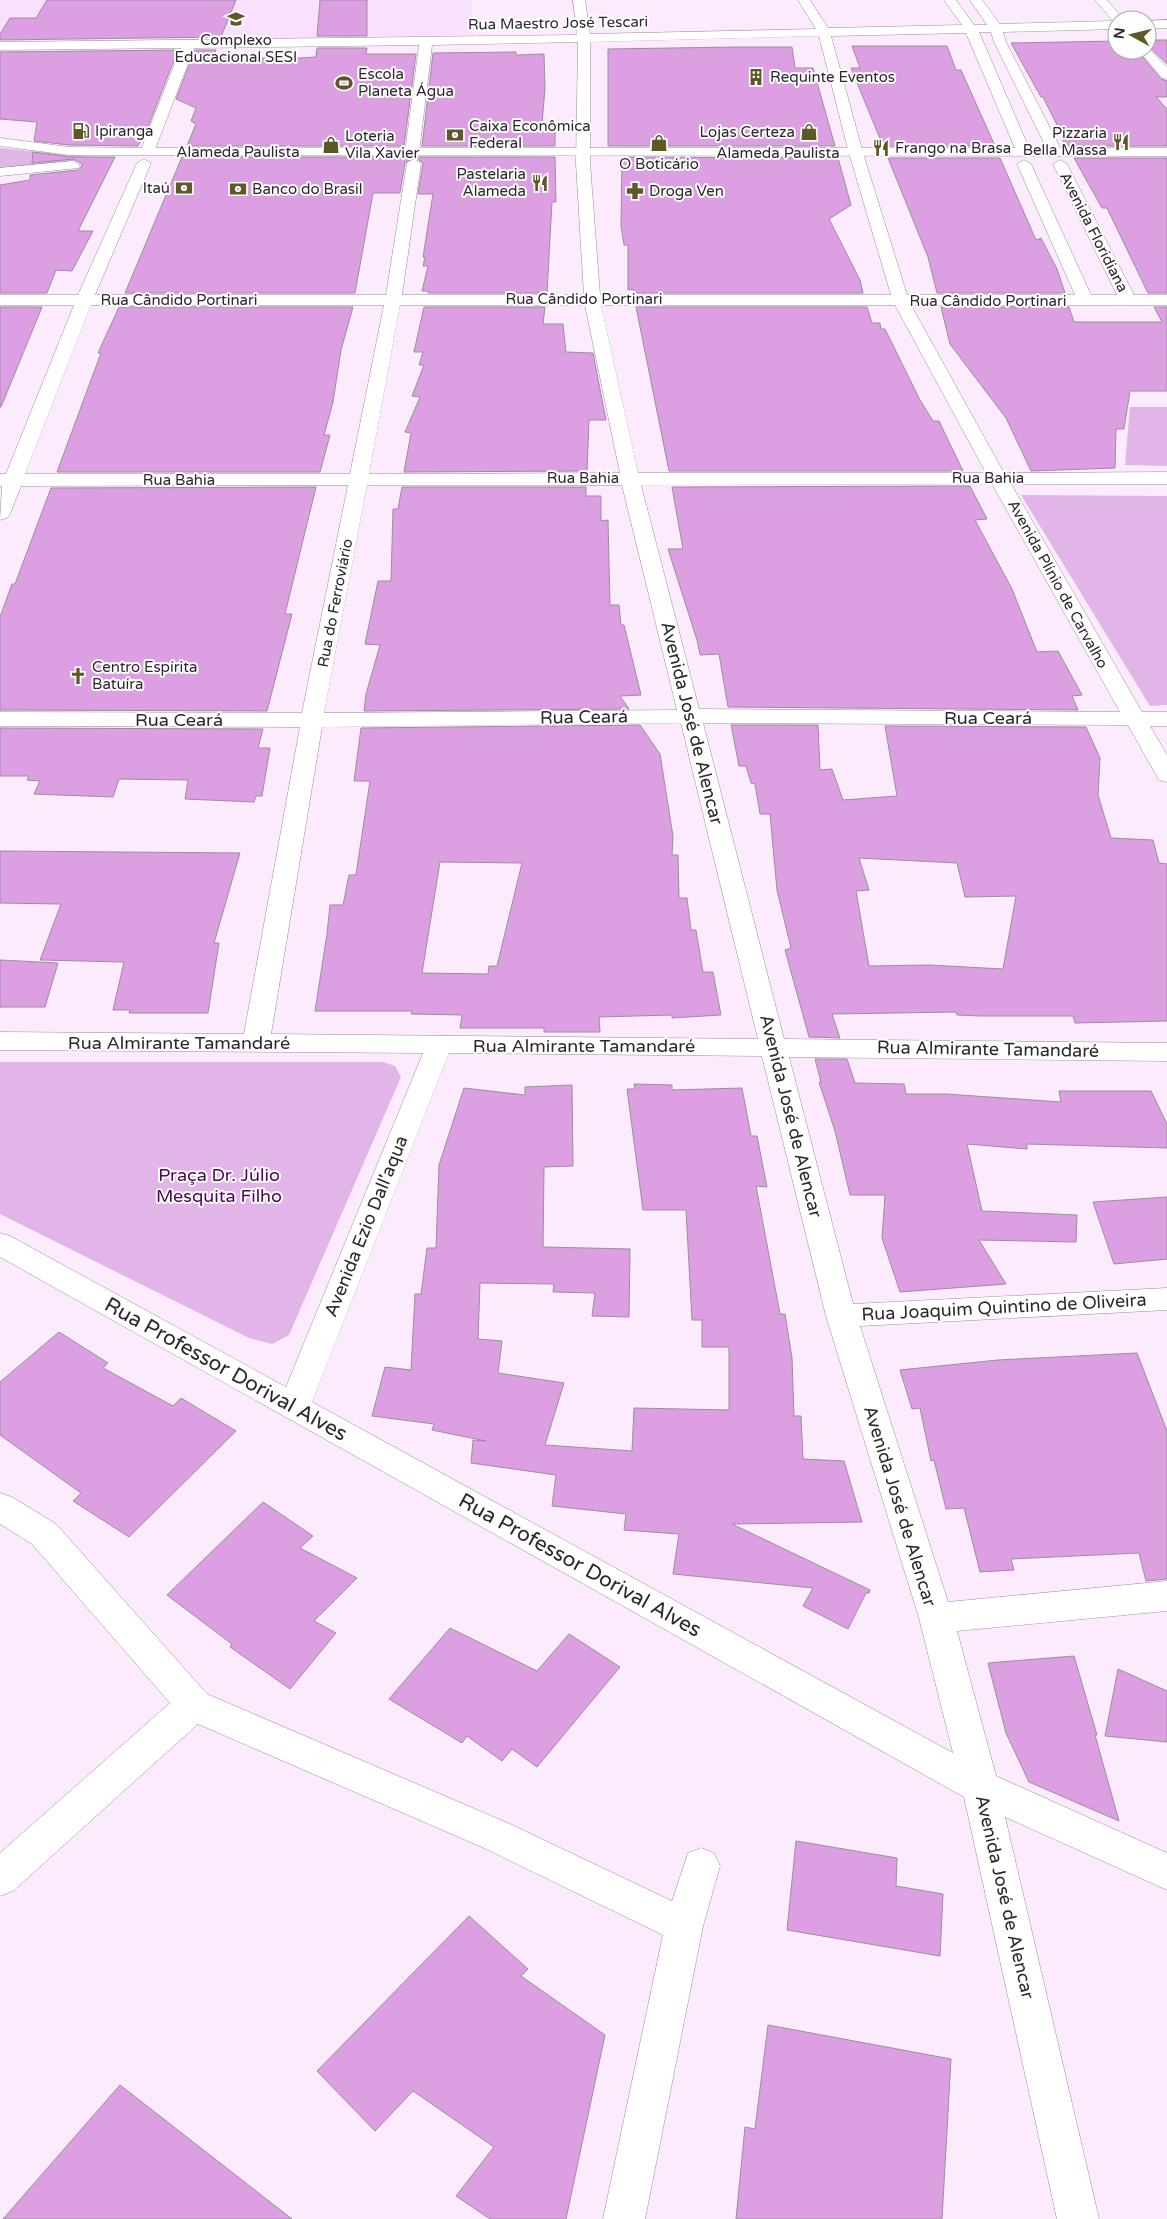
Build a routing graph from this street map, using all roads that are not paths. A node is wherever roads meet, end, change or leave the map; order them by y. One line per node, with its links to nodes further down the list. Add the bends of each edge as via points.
1 (579, 0): 11 (street, Avenida José de Alencar)
2 (804, 0): 10 (street, Avenida Plínio de Carvalho)
3 (950, 0): 9 (street, Avenida Floridiana)
4 (976, 0): 8 (street, Avenida Floridiana)
5 (1101, 0): 6 (street)
6 (1110, 10)
7 (1107, 25): 8 (street, Rua Maestro José Tescari)
8 (996, 28): 9 (street, Rua Maestro José Tescari); 23 (street, Avenida Floridiana)
9 (971, 29): 10 (street, Rua Maestro José Tescari); 24 (street, Avenida Floridiana)
10 (824, 32): 11 (street, Rua Maestro José Tescari); 22 (street, Avenida Plínio de Carvalho)
11 (584, 38): 12 (street, Rua Maestro José Tescari); 21 (street, Avenida José de Alencar)
12 (426, 42): 13 (street, Rua Maestro José Tescari); 20 (street, Rua do Ferroviário)
13 (189, 45): 14 (street, Rua Maestro José Tescari); 19 (street)
14 (0, 46)
15 (1154, 60): 16 (street)
16 (1167, 75)
17 (0, 142): 19 (street, Alameda Paulista)
18 (1167, 152): 23 (street, Alameda Paulista)
19 (146, 158): 20 (street, Alameda Paulista); 26 (street, Alameda Paulista); 33 (street)
20 (413, 158): 21 (street, Alameda Paulista); 29 (street, Rua do Ferroviário)
21 (583, 158): 22 (street, Alameda Paulista); 27 (street, Avenida José de Alencar)
22 (858, 158): 24 (street, Alameda Paulista); 34 (street, Avenida Plínio de Carvalho)
23 (1058, 158): 24 (street, Alameda Paulista); 25 (street, Alameda Paulista); 31 (street, Avenida Floridiana)
24 (1024, 159): 30 (street, Avenida Floridiana)
25 (1167, 164)
26 (0, 172)
27 (592, 299): 29 (street, Rua Cândido Portinari); 34 (street, Rua Cândido Portinari); 35 (street, Avenida José de Alencar)
28 (0, 300): 33 (street, Rua Cândido Portinari)
29 (393, 300): 33 (street, Rua Cândido Portinari); 39 (street, Rua do Ferroviário)
30 (1085, 300): 31 (street, Rua Cândido Portinari); 34 (street, Rua Cândido Portinari)
31 (1128, 300): 32 (street, Rua Cândido Portinari)
32 (1167, 300)
33 (84, 301): 38 (street)
34 (901, 301): 36 (street, Avenida Plínio de Carvalho)
35 (630, 478): 36 (street, Rua Bahia); 39 (street, Rua Bahia); 41 (street, Avenida José de Alencar)
36 (998, 478): 37 (street, Rua Bahia); 45 (street, Avenida Plínio de Carvalho)
37 (1167, 478)
38 (7, 480): 39 (street, Rua Bahia); 40 (street)
39 (358, 480): 44 (street, Rua do Ferroviário)
40 (0, 514)
41 (690, 716): 44 (street, Rua Ceará); 45 (street, Rua Ceará); 50 (street, Avenida José de Alencar)
42 (0, 719): 44 (street, Rua Ceará)
43 (1167, 719): 45 (street, Rua Ceará)
44 (312, 720): 48 (street, Rua do Ferroviário)
45 (1134, 720): 46 (street, Avenida Plínio de Carvalho)
46 (1167, 775)
47 (0, 1041): 48 (street, Rua Almirante Tamandaré)
48 (256, 1043): 49 (street, Rua Almirante Tamandaré)
49 (439, 1046): 50 (street, Rua Almirante Tamandaré); 55 (street, Avenida Ezio Dall'aqua)
50 (773, 1046): 51 (street, Rua Almirante Tamandaré); 54 (street, Avenida José de Alencar)
51 (1167, 1052)
52 (0, 1244): 55 (street, Rua Professor Dorival Alves)
53 (1167, 1299): 54 (street, Rua Joaquim Quintino de Oliveira)
54 (841, 1316): 58 (street, Avenida José de Alencar)
55 (294, 1406): 60 (street, Rua Professor Dorival Alves)
56 (0, 1507): 59 (street, via 44,1534)
57 (1167, 1596): 58 (street)
58 (936, 1618): 60 (street, Avenida José de Alencar)
59 (194, 1705): 63 (street); 64 (street, via 497,1836)
60 (980, 1787): 62 (street, Rua Professor Dorival Alves); 66 (street, Avenida José de Alencar)
61 (701, 1866): 64 (street)
62 (1167, 1872)
63 (0, 1878)
64 (684, 1926): 65 (street)
65 (624, 2219)
66 (1078, 2219)

